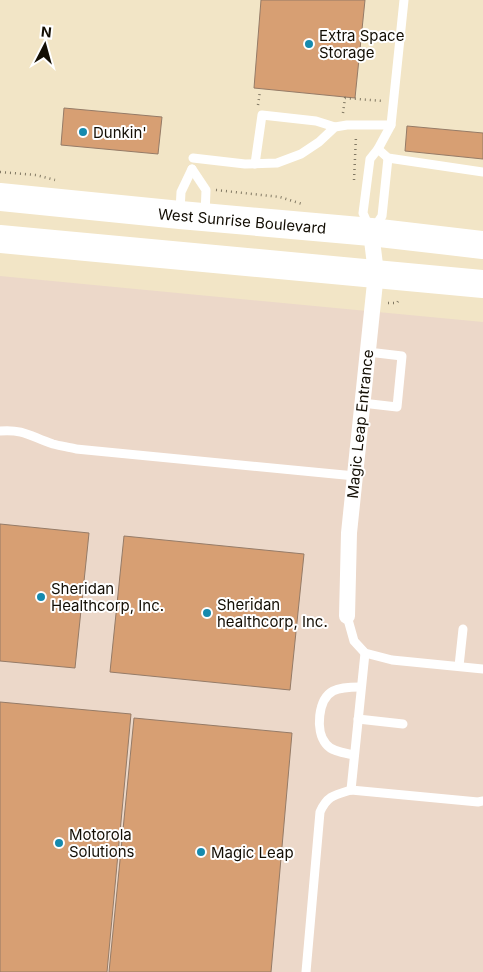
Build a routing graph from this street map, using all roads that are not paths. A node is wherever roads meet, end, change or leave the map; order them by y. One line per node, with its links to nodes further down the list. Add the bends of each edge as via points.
1 (404, 0): 2 (lane)
2 (391, 125): 3 (lane); 4 (lane)
3 (335, 127): 7 (lane, via 302,154 277,163); 7 (lane, via 316,121 262,115)
4 (378, 149): 6 (lane); 10 (lane, via 370,159 363,213)
5 (193, 158): 7 (lane)
6 (388, 158): 8 (lane); 10 (lane, via 382,216)
7 (255, 164)
8 (483, 172)
9 (0, 197): 10 (highway, West Sunrise Boulevard)
10 (371, 232): 12 (highway, West Sunrise Boulevard); 13 (street, Magic Leap Entrance)
11 (0, 238): 13 (highway)
12 (483, 245)
13 (376, 273): 14 (highway); 15 (street, Magic Leap Entrance)
14 (483, 284)
15 (368, 352): 16 (street, Magic Leap Entrance); 16 (lane, via 402,356 397,407)
16 (362, 403): 18 (street, Magic Leap Entrance)
17 (0, 430): 18 (lane, via 26,432 52,444 76,449)
18 (355, 476): 19 (street, Magic Leap Entrance, via 349,533)
19 (347, 616): 21 (lane, via 354,641)
20 (463, 629): 22 (lane)
21 (365, 653): 22 (lane, via 392,660); 24 (lane)
22 (460, 666): 23 (lane)
23 (483, 669)
24 (360, 687): 25 (lane); 27 (lane, via 332,691 324,699 320,715 320,734 326,745)
25 (358, 720): 26 (lane); 27 (lane)
26 (403, 724)
27 (354, 755): 28 (lane)
28 (351, 790): 29 (lane); 30 (lane, via 335,794 325,802 320,812)
29 (483, 800)
30 (306, 972)

